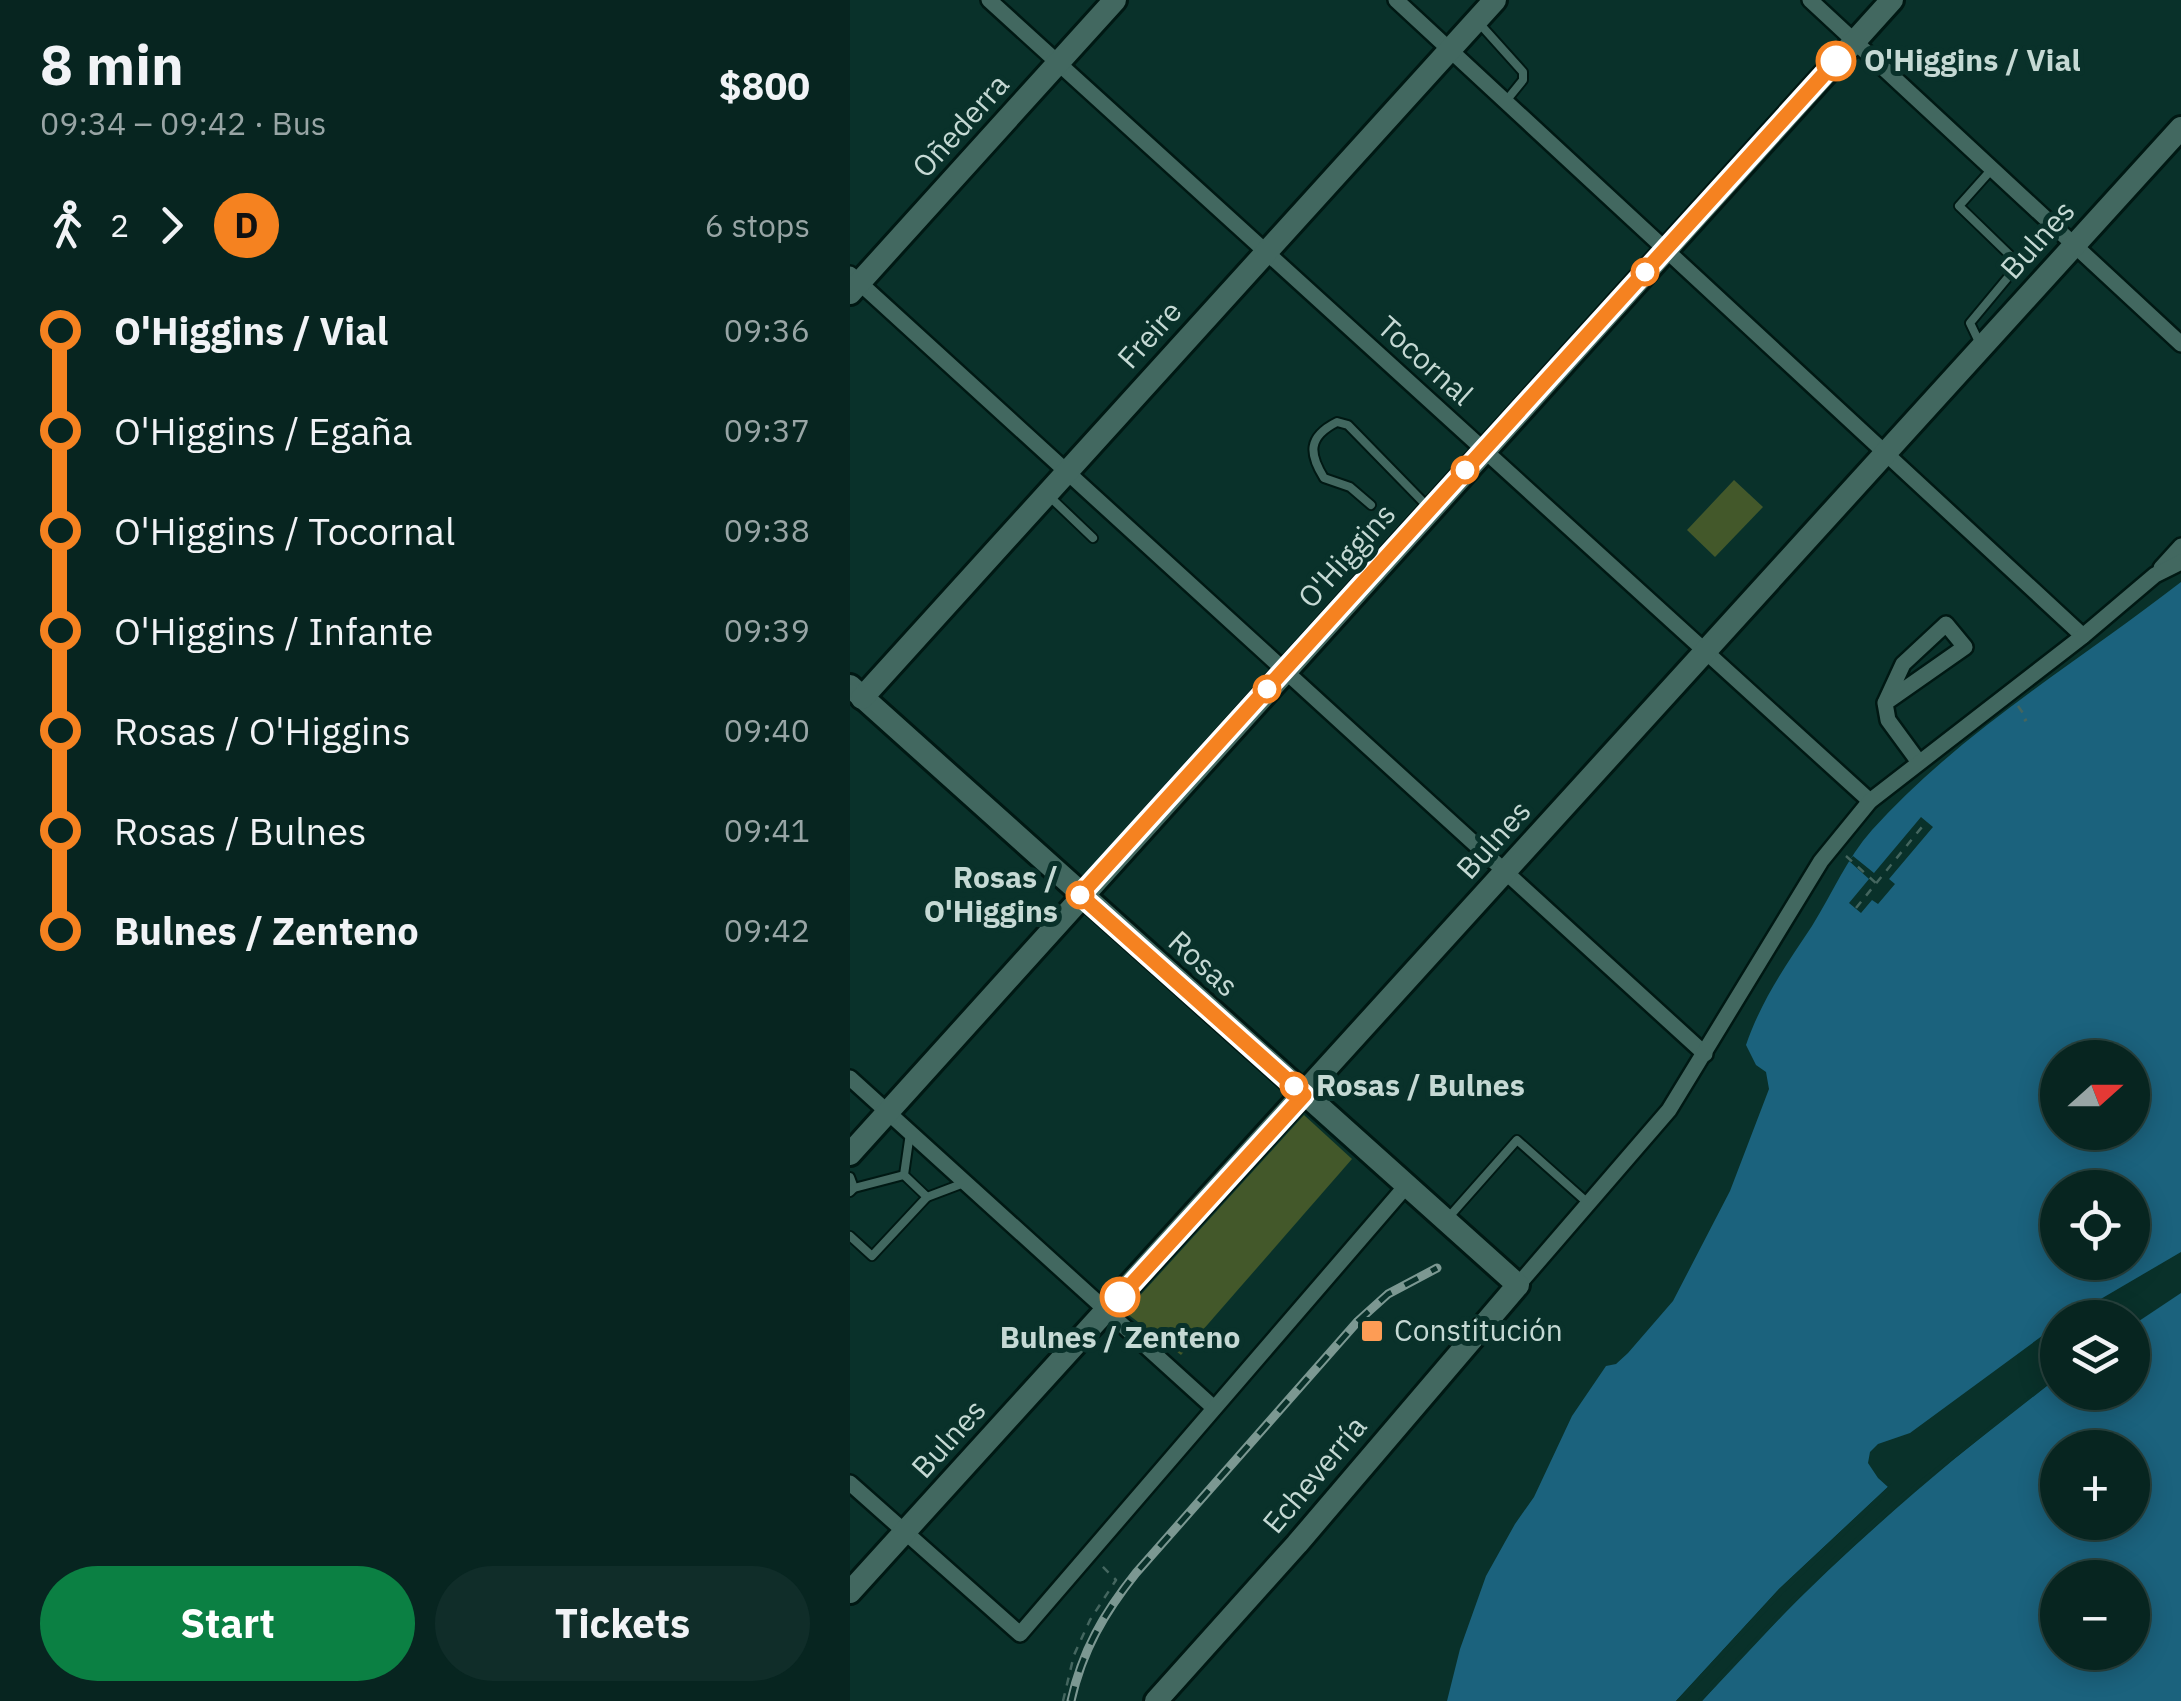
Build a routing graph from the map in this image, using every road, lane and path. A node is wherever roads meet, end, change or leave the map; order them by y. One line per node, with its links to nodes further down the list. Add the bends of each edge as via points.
1 (989, 0): 10 (street, Tocornal)
2 (1116, 0): 10 (main road, Oñederra)
3 (1396, 0): 9 (street)
4 (1494, 0): 7 (main road, Freire)
5 (1810, 0): 8 (street)
6 (1892, 0): 8 (main road, O'Higgins)
7 (1476, 20): 9 (main road, Freire); 11 (lane, via 1523,72)
8 (1854, 41): 13 (street); 15 (main road, O'Higgins)
9 (1450, 50): 11 (street); 16 (main road, Freire)
10 (1058, 63): 16 (street, Tocornal); 17 (main road, Oñederra)
11 (1506, 102): 15 (street)
12 (2181, 128): 14 (main road, Bulnes)
13 (1992, 169): 14 (street); 19 (lane, via 1959,206 2020,264 1970,323)
14 (2074, 246): 18 (street); 19 (main road, Bulnes)
15 (1666, 249): 20 (main road, O'Higgins); 21 (street)
16 (1265, 253): 20 (street, Tocornal); 22 (main road, Freire)
17 (853, 283): 22 (street)
18 (2181, 344)
19 (1981, 347): 21 (main road, Bulnes)
20 (1483, 451): 25 (main road, O'Higgins); 31 (street, Tocornal)
21 (1885, 453): 30 (street); 31 (main road, Bulnes)
22 (1067, 472): 23 (main road, Freire); 32 (street)
23 (1046, 494): 26 (lane); 33 (main road, Freire)
24 (1370, 505): 25 (lane, via 1350,487 1324,478 1313,459 1313,446 1330,425 1348,426)
25 (1430, 509): 32 (main road, O'Higgins)
26 (1093, 538)
27 (2181, 546): 29 (street)
28 (2181, 562): 29 (street)
29 (2155, 575): 30 (street)
30 (2084, 636): 35 (street)
31 (1703, 652): 36 (street, Tocornal); 39 (main road, Bulnes)
32 (1284, 670): 39 (street); 41 (main road, O'Higgins)
33 (854, 698): 41 (main road, Rosas)
34 (1885, 704): 34 (street, via 1965,647 1946,624 1904,664); 35 (street, via 1888,720)
35 (1918, 761): 36 (street)
36 (1870, 801): 38 (street)
37 (1926, 822): 40 (path)
38 (1831, 848): 40 (path); 43 (street)
39 (1506, 872): 43 (street); 45 (main road, Bulnes)
40 (1878, 884): 42 (path)
41 (1080, 895): 45 (main road, Rosas); 46 (main road, O'Higgins)
42 (1856, 908)
43 (1705, 1054): 55 (street, via 1669,1110)
44 (850, 1078): 46 (street)
45 (1304, 1095): 52 (main road, Rosas); 59 (main road, Bulnes)
46 (887, 1112): 47 (street); 48 (main road, O'Higgins)
47 (910, 1133): 49 (lane); 51 (street)
48 (850, 1154)
49 (904, 1175): 53 (lane); 54 (lane)
50 (850, 1176): 53 (lane)
51 (964, 1183): 54 (lane); 59 (street)
52 (1406, 1186): 56 (main road, Rosas); 60 (street)
53 (852, 1190)
54 (927, 1197): 57 (lane, via 872,1256)
55 (1588, 1204): 56 (lane, via 1517,1140); 58 (street)
56 (1446, 1221): 58 (main road, Rosas)
57 (850, 1236)
58 (1518, 1285): 66 (main road, Echeverría)
59 (1106, 1312): 60 (street); 62 (main road, Bulnes)
60 (1214, 1408): 63 (street)
61 (850, 1483): 62 (street)
62 (905, 1532): 63 (street, via 1020,1634); 64 (main road, Bulnes)
63 (1089, 1553): 65 (path, via 1116,1580 1074,1655)
64 (850, 1592)
65 (1063, 1701)
66 (1156, 1701)

